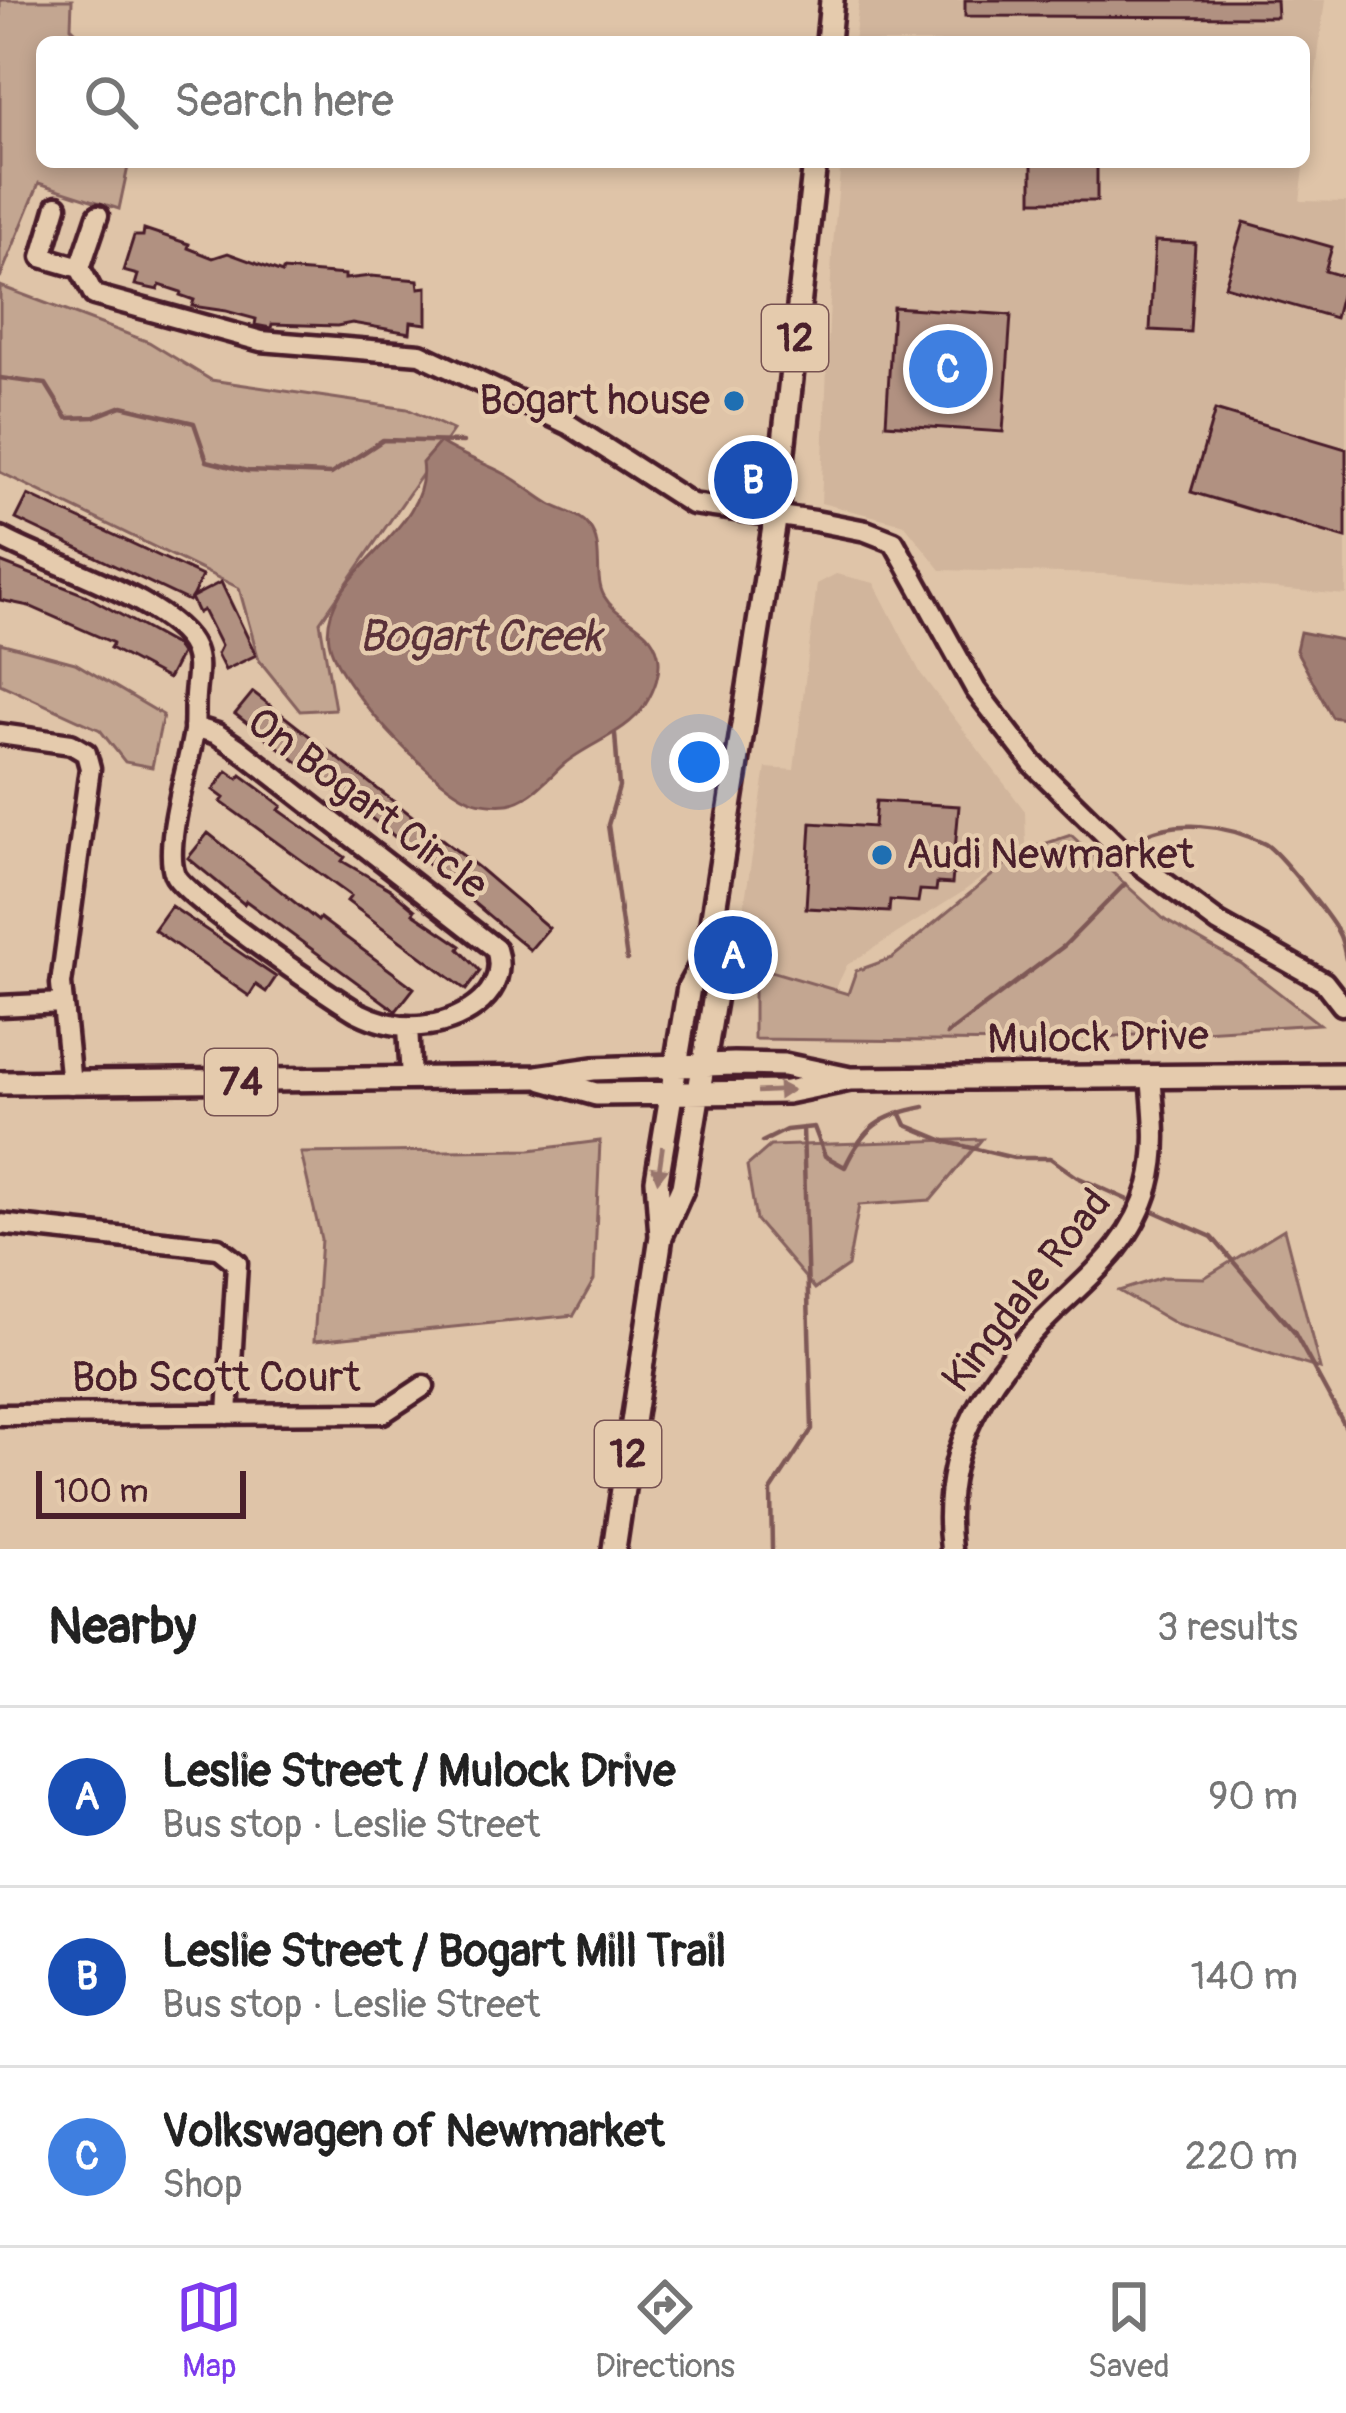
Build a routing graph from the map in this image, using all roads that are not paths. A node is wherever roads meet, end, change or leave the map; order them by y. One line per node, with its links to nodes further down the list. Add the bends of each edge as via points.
1 (832, 0): 2 (main road)
2 (829, 36)
3 (813, 168): 7 (main road, 12)
4 (57, 206): 6 (street, via 42,256)
5 (98, 215): 6 (street)
6 (80, 268): 7 (street, via 94,295 261,341 419,354 568,424 692,504)
7 (776, 514): 11 (main road, 12); 13 (street, via 894,542 976,690 1034,764 1121,850 1219,923 1324,982)
8 (0, 537): 9 (street, via 172,620 198,664)
9 (194, 727): 15 (street, On Bogart Circle, via 175,826 176,875 295,971 358,1012); 15 (street, On Bogart Circle, via 238,748 496,949 500,975 484,997 449,1020)
10 (0, 734): 12 (street, via 70,744 86,753 90,768)
11 (707, 955): 16 (main road, 12, via 716,989); 17 (main road, 12, via 688,987)
12 (63, 1003): 14 (street); 24 (street)
13 (1342, 1005)
14 (0, 1006)
15 (408, 1027): 21 (street)
16 (704, 1066): 17 (main road, Mulock Drive / 74); 22 (main road, Mulock Drive / 74, via 784,1065); 25 (main road, 12)
17 (676, 1067): 20 (main road, Mulock Drive / 74); 26 (main road, 12)
18 (1151, 1076): 19 (main road, Mulock Drive / 74); 22 (main road, Mulock Drive / 74); 33 (street, Kingdale Road, via 1157,1140 1136,1217 1094,1276 984,1391 956,1462)
19 (1346, 1076)
20 (537, 1077): 21 (main road, Mulock Drive / 74); 26 (main road, Mulock Drive / 74, via 596,1094)
21 (411, 1079): 24 (main road, Mulock Drive / 74)
22 (850, 1079): 25 (main road, Mulock Drive / 74, one-way to 22, via 787,1092)
23 (0, 1083): 24 (main road, Mulock Drive / 74)
24 (71, 1084)
25 (698, 1093): 26 (main road, Mulock Drive / 74); 28 (main road, 12, via 683,1186)
26 (671, 1094): 28 (main road, 12, one-way to 28, via 657,1180)
27 (0, 1224): 30 (street, via 228,1255 237,1263)
28 (661, 1236): 32 (main road, 12)
29 (424, 1386): 30 (street, Bob Scott Court, via 383,1413)
30 (228, 1414): 31 (street, Bob Scott Court)
31 (0, 1415)
32 (614, 1549)
33 (951, 1549)

